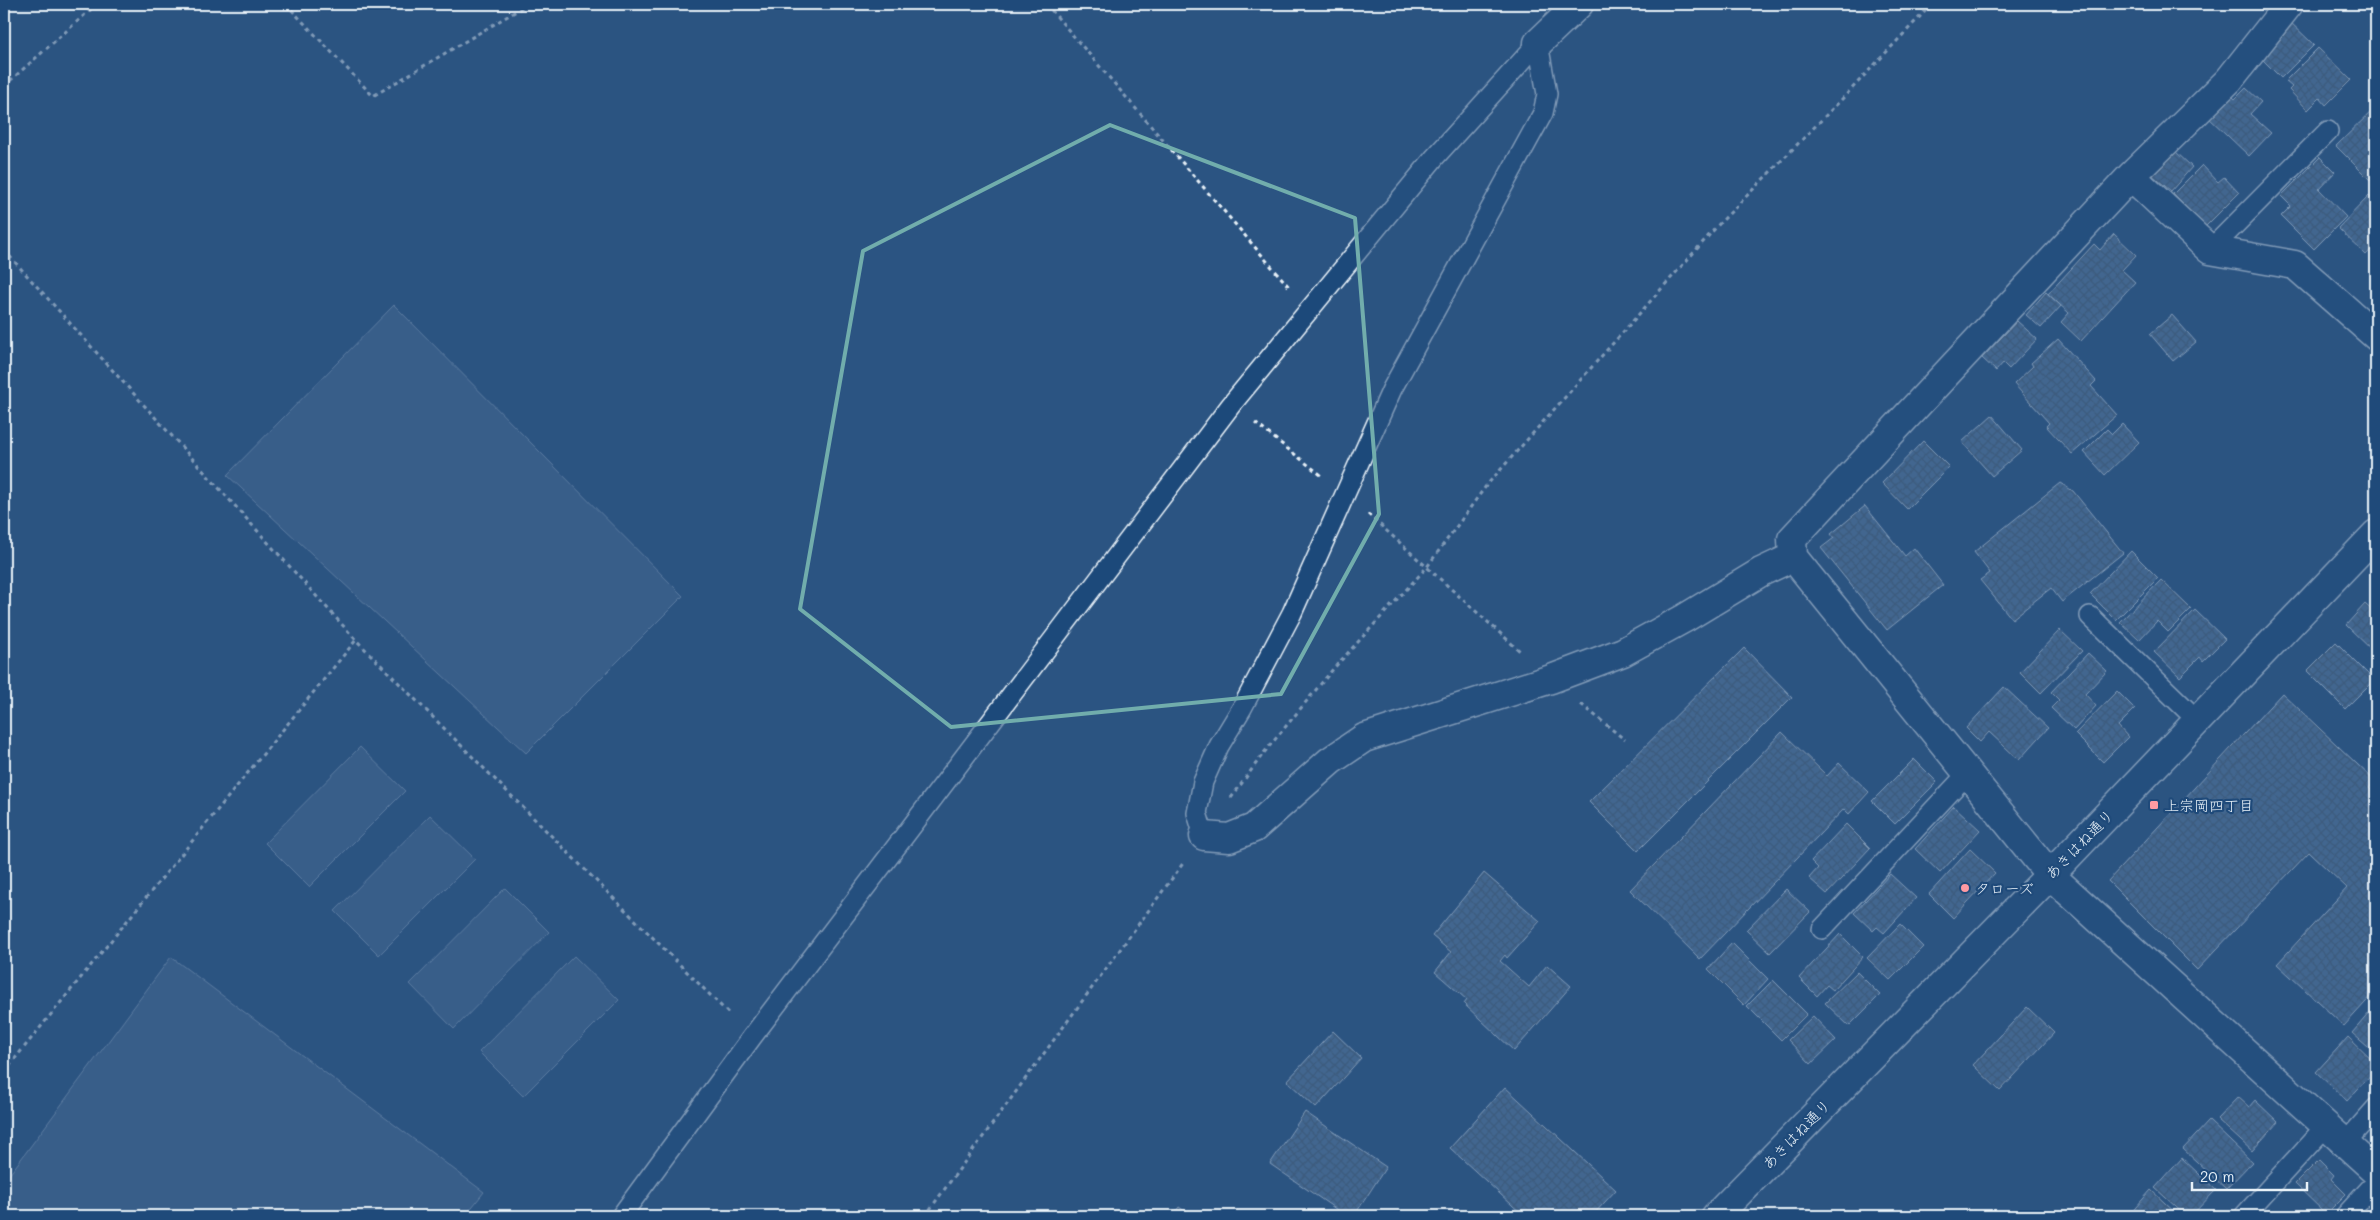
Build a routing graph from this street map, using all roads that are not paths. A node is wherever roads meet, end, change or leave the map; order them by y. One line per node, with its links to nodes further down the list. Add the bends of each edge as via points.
1 (1579, 4): 3 (street)
2 (2289, 4): 5 (street, via 2228,80)
3 (1538, 43): 13 (lane, via 1547,94 1543,113 1392,389 1292,613 1219,746 1204,782 1197,813); 20 (lane, via 1436,158 1232,405 752,1037)
4 (2328, 131): 6 (lane)
5 (2131, 176): 6 (street); 9 (street, via 1792,539)
6 (2210, 250): 7 (street, via 2295,266)
7 (2376, 336)
8 (2376, 534): 11 (street, あきはね通り)
9 (1793, 557): 12 (street); 13 (street, via 1761,572 1623,652 1551,679 1364,738 1330,761 1254,828 1229,838)
10 (2090, 616): 11 (lane)
11 (2197, 720): 14 (street, あきはね通り)
12 (1968, 774): 14 (street); 15 (lane)
13 (1204, 836)
14 (2050, 875): 17 (street); 21 (street, あきはね通り)
15 (1822, 929)
16 (2376, 1108): 17 (lane)
17 (2335, 1135): 18 (street); 22 (lane)
18 (2376, 1171)
19 (2376, 1182): 23 (lane)
20 (621, 1216)
21 (1716, 1216)
22 (2244, 1216)
23 (2345, 1216)

